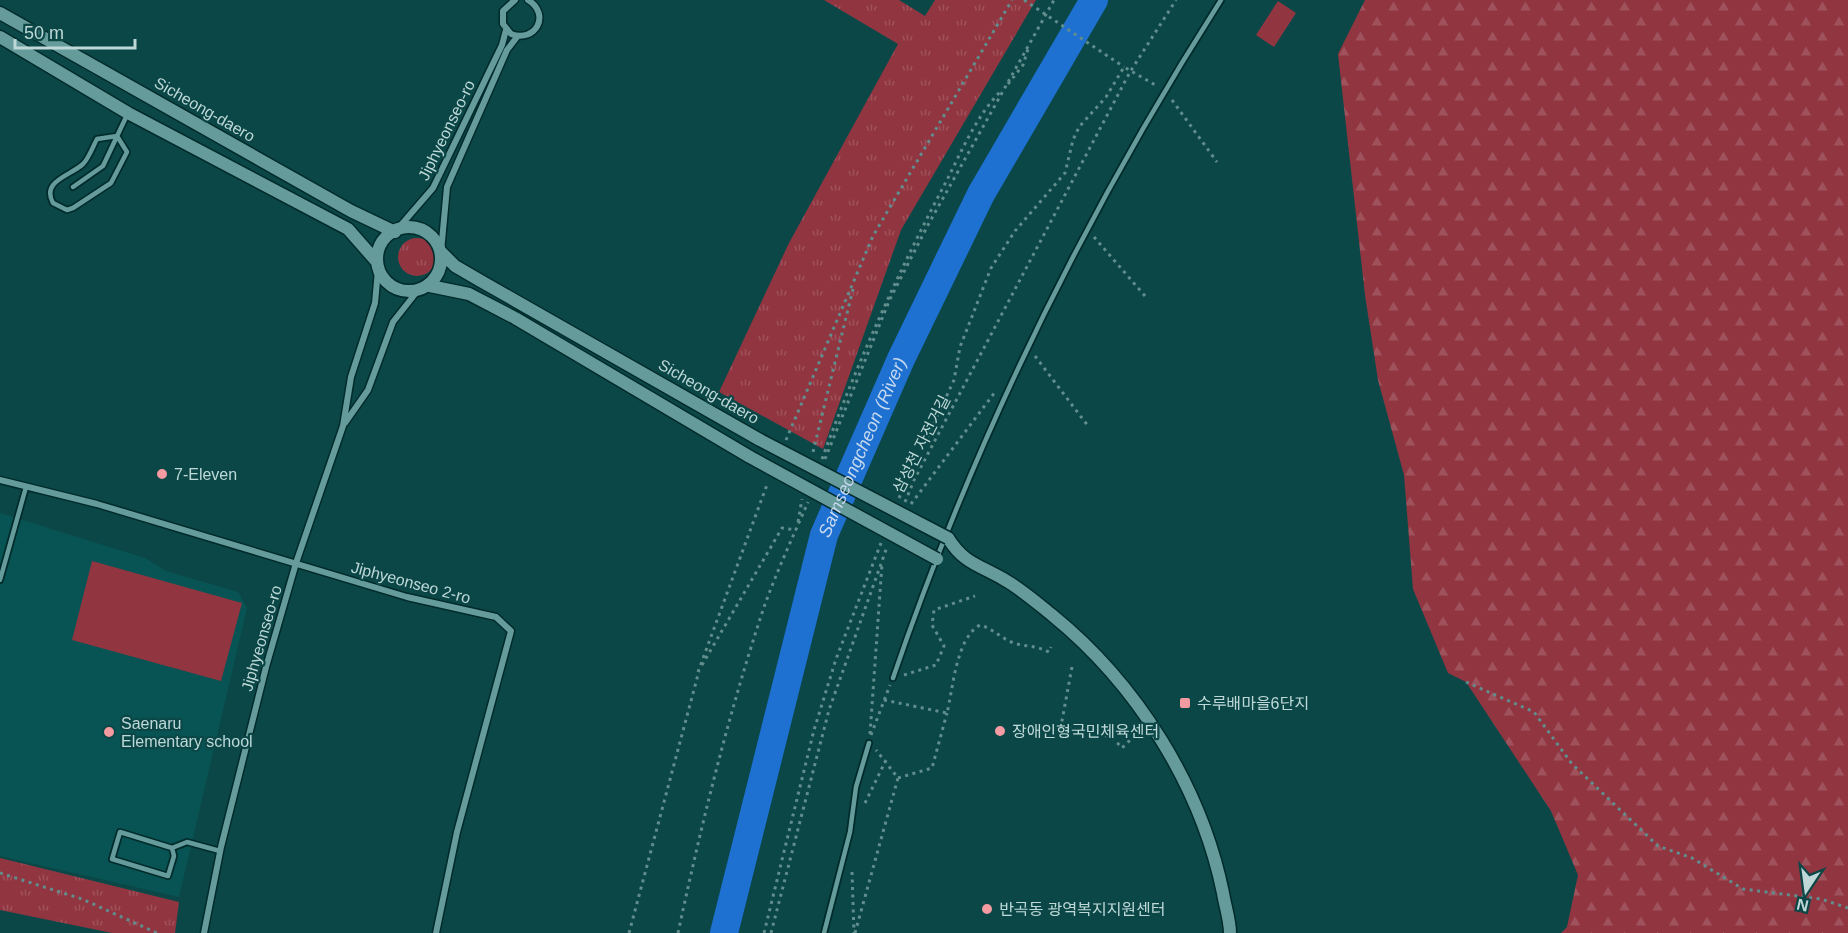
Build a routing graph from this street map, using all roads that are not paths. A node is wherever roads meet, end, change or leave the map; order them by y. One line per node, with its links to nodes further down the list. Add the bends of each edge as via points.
1 (514, 0): 6 (street, Jiphyeonseo-ro, via 503,11)
2 (528, 0): 4 (street)
3 (1221, 0): 22 (lane, via 1164,90 1029,347 967,480 926,580)
4 (538, 4): 8 (street, via 540,19 535,31)
5 (0, 14): 12 (street, Sicheong-daero)
6 (506, 30): 8 (street); 12 (street, Jiphyeonseo-ro, via 436,182)
7 (0, 37): 9 (street)
8 (517, 37): 13 (street, Jiphyeonseo-ro, via 507,50 447,187)
9 (128, 112): 10 (lane); 14 (street, via 348,229)
10 (117, 136): 10 (lane, via 97,139 84,163 52,184 53,203 67,210 73,208 111,183 127,152); 11 (lane, via 103,166)
11 (73, 187)
12 (395, 232): 13 (street, via 421,230 430,235); 14 (street, via 389,232 377,249)
13 (441, 252): 15 (street, via 439,272); 19 (street, Sicheong-daero, bridge, via 455,266 760,440 948,538)
14 (377, 266): 15 (street, via 392,286 404,291); 16 (street, Jiphyeonseo-ro, via 375,303 351,377)
15 (424, 288): 16 (street, Jiphyeonseo-ro, via 393,322 368,390); 19 (street, bridge, via 469,294 750,457 937,559)
16 (343, 426): 20 (street, Jiphyeonseo-ro)
17 (0, 480): 18 (street, Jiphyeonseo 2-ro)
18 (26, 487): 20 (street, Jiphyeonseo 2-ro); 21 (lane)
19 (959, 556): 29 (street, via 1007,581 1054,617 1105,666 1153,725 1190,793 1217,866)
20 (296, 563): 25 (street, Jiphyeonseo-ro); 27 (street, Jiphyeonseo 2-ro, via 407,597 496,617 511,631 457,832)
21 (0, 580)
22 (893, 678)
23 (869, 743): 28 (lane)
24 (172, 848): 24 (lane, via 120,832 112,860 168,876); 25 (lane, via 187,842)
25 (220, 851): 26 (street, Jiphyeonseo-ro)
26 (204, 933)
27 (436, 933)
28 (824, 933)
29 (1230, 933)

